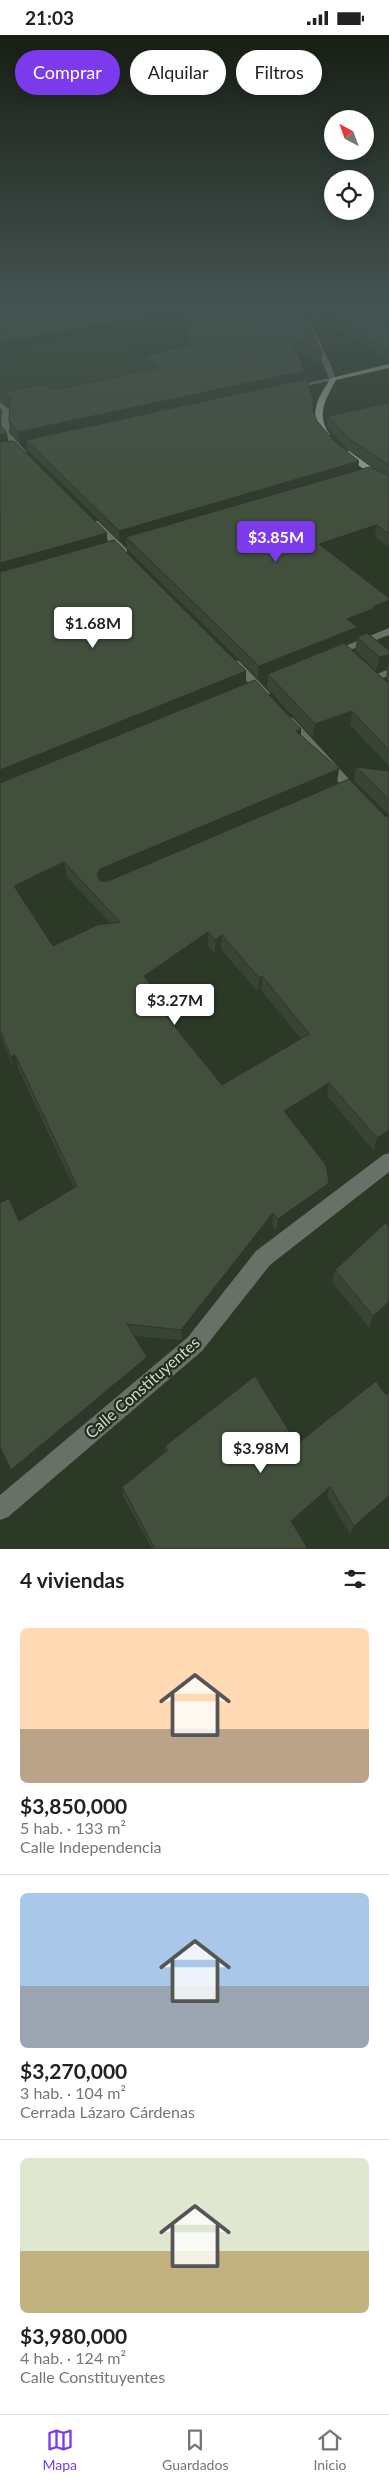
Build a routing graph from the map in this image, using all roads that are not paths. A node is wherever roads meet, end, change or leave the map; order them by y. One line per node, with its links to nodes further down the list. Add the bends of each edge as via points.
1 (333, 379): 2 (street); 5 (main road, via 316,411 319,427)
2 (286, 389)
3 (0, 404): 4 (street, via 6,410)
4 (2, 433): 7 (street)
5 (334, 444)
6 (341, 450): 8 (main road, via 366,474)
7 (31, 461)
8 (389, 484)
9 (87, 515): 10 (street)
10 (128, 556)
11 (389, 631): 12 (street)
12 (344, 649): 14 (street); 15 (street)
13 (225, 653): 19 (street)
14 (318, 659)
15 (357, 660)
16 (389, 672): 17 (street)
17 (375, 677)
18 (270, 679): 19 (street)
19 (256, 685): 20 (street); 21 (street)
20 (241, 691)
21 (271, 701)
22 (284, 715): 23 (street)
23 (348, 787): 24 (street); 25 (street)
24 (332, 794)
25 (361, 799)
26 (389, 1161): 27 (street, Calle Constituyentes, via 263,1258 194,1345)
27 (0, 1509)

